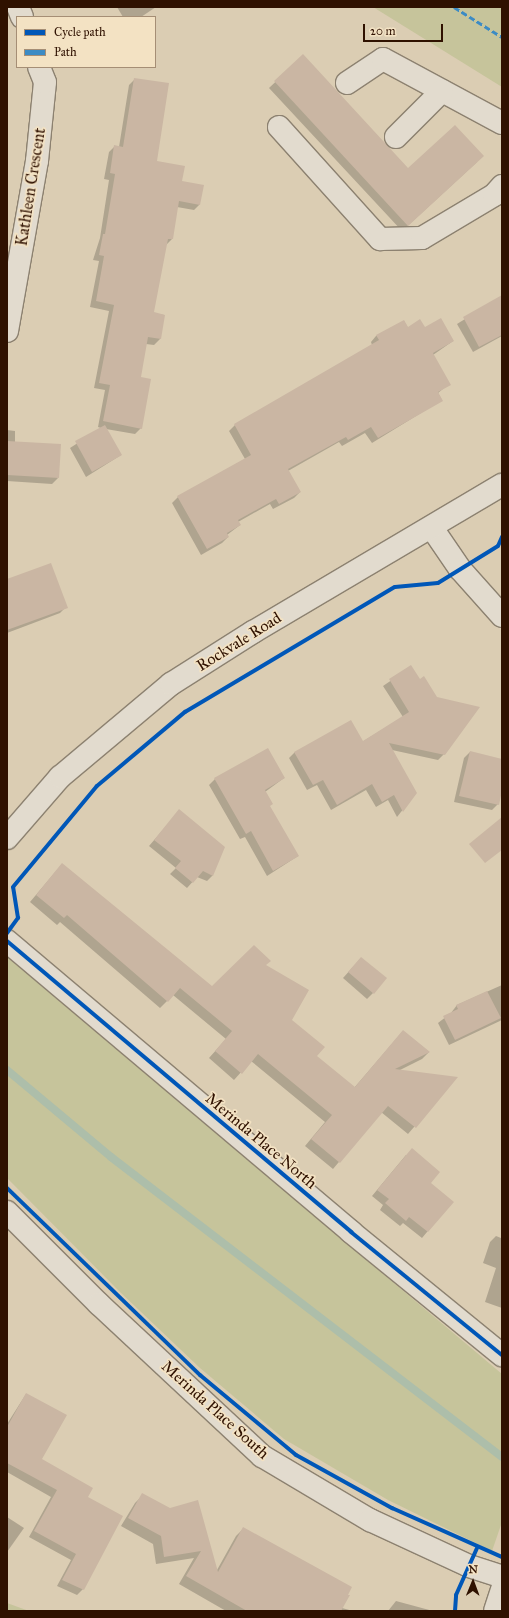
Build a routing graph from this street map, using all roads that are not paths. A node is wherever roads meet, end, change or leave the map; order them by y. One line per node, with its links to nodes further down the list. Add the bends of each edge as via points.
1 (39, 68): 8 (street, Kathleen Crescent, via 45,82 38,161)
2 (347, 83): 3 (street, via 383,59)
3 (442, 91): 4 (street); 6 (street)
4 (502, 123)
5 (279, 127): 7 (street, via 380,238 422,238 494,195)
6 (396, 137)
7 (502, 186)
8 (7, 332)
9 (502, 485): 10 (street, Rockvale Road)
10 (432, 528): 11 (street, via 460,570); 12 (street, Rockvale Road, via 253,632 171,684 60,777)
11 (502, 616)
12 (7, 838)
13 (7, 941): 15 (street, Merinda Place North, via 351,1232)
14 (7, 1212): 16 (street, Merinda Place South, via 99,1304 262,1456 370,1520 469,1566)
15 (502, 1355)
16 (500, 1595)

